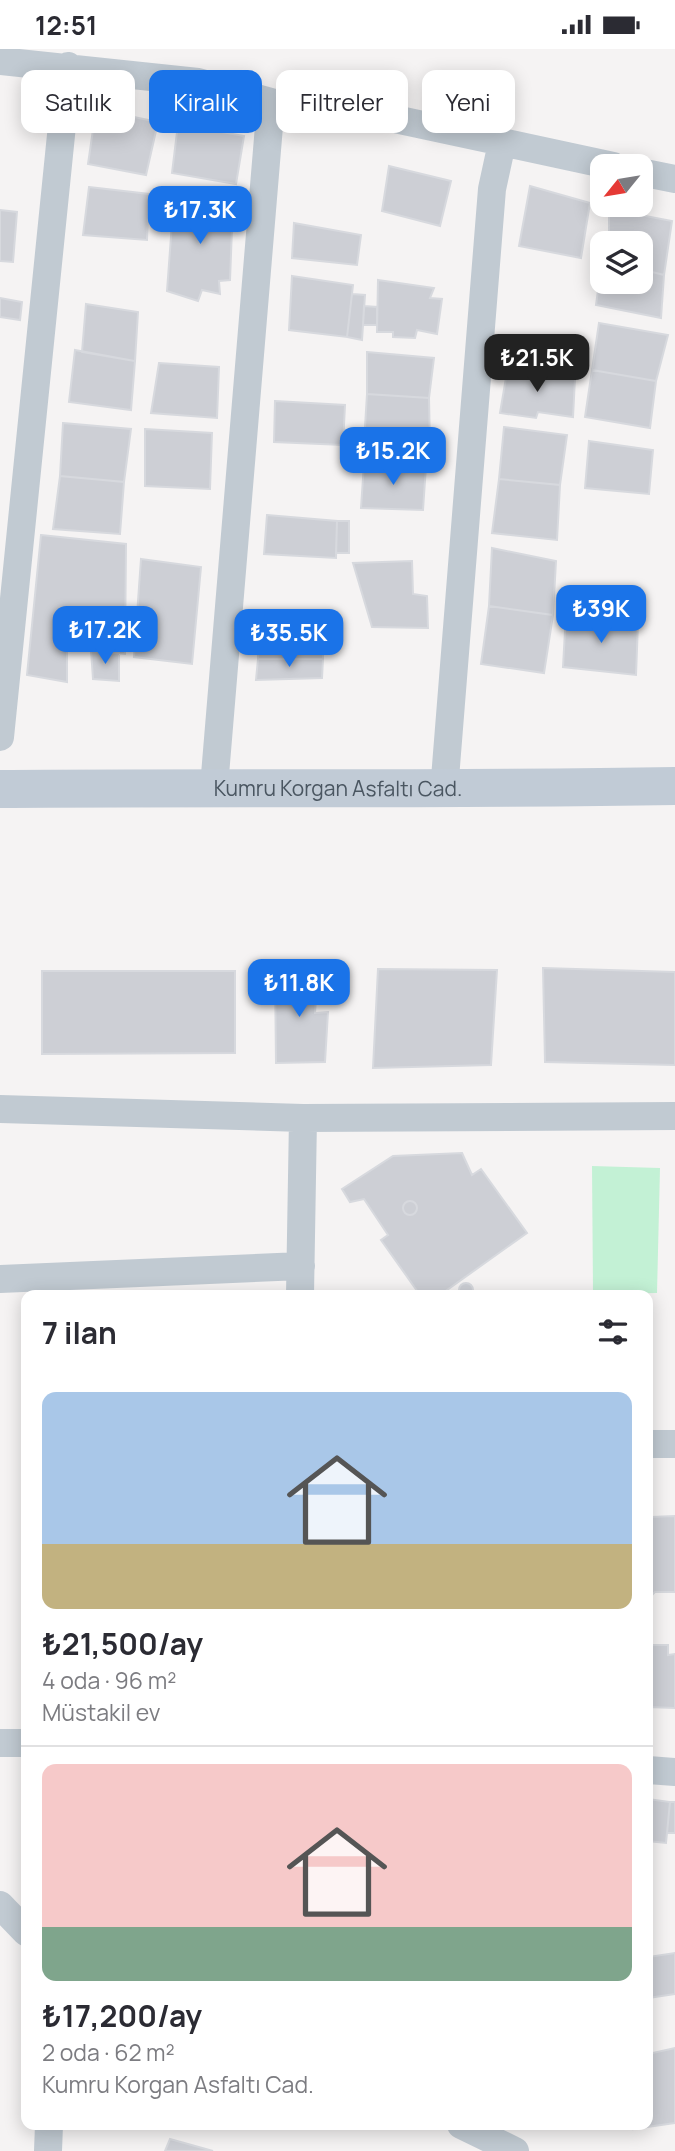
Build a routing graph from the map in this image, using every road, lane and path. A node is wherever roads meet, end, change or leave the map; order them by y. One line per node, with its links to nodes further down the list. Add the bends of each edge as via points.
1 (0, 61): 2 (street)
2 (68, 66): 3 (street, via 198,82); 8 (street)
3 (271, 102): 4 (street, via 395,119); 10 (street)
4 (502, 143): 5 (street); 12 (street, via 492,189)
5 (590, 161)
6 (653, 175): 7 (street)
7 (675, 179)
8 (0, 737)
9 (675, 785): 12 (main road, Kumru Korgan Asfaltı Cad.)
10 (214, 787): 11 (main road, Kumru Korgan Asfaltı Cad.); 12 (main road, Kumru Korgan Asfaltı Cad.)
11 (0, 789)
12 (443, 791)
13 (0, 1109): 15 (street)
14 (675, 1116): 15 (street)
15 (303, 1118): 16 (street)
16 (301, 1266): 17 (street); 18 (street)
17 (0, 1279)
18 (300, 1290)
19 (653, 1444): 20 (street)
20 (675, 1444)
21 (0, 1743): 22 (street)
22 (21, 1743)
23 (653, 1770): 24 (street)
24 (675, 1772)
25 (0, 1905): 26 (street)
26 (21, 1928)
27 (49, 2130): 29 (street)
28 (471, 2130): 30 (street)
29 (48, 2151)
30 (515, 2151)

